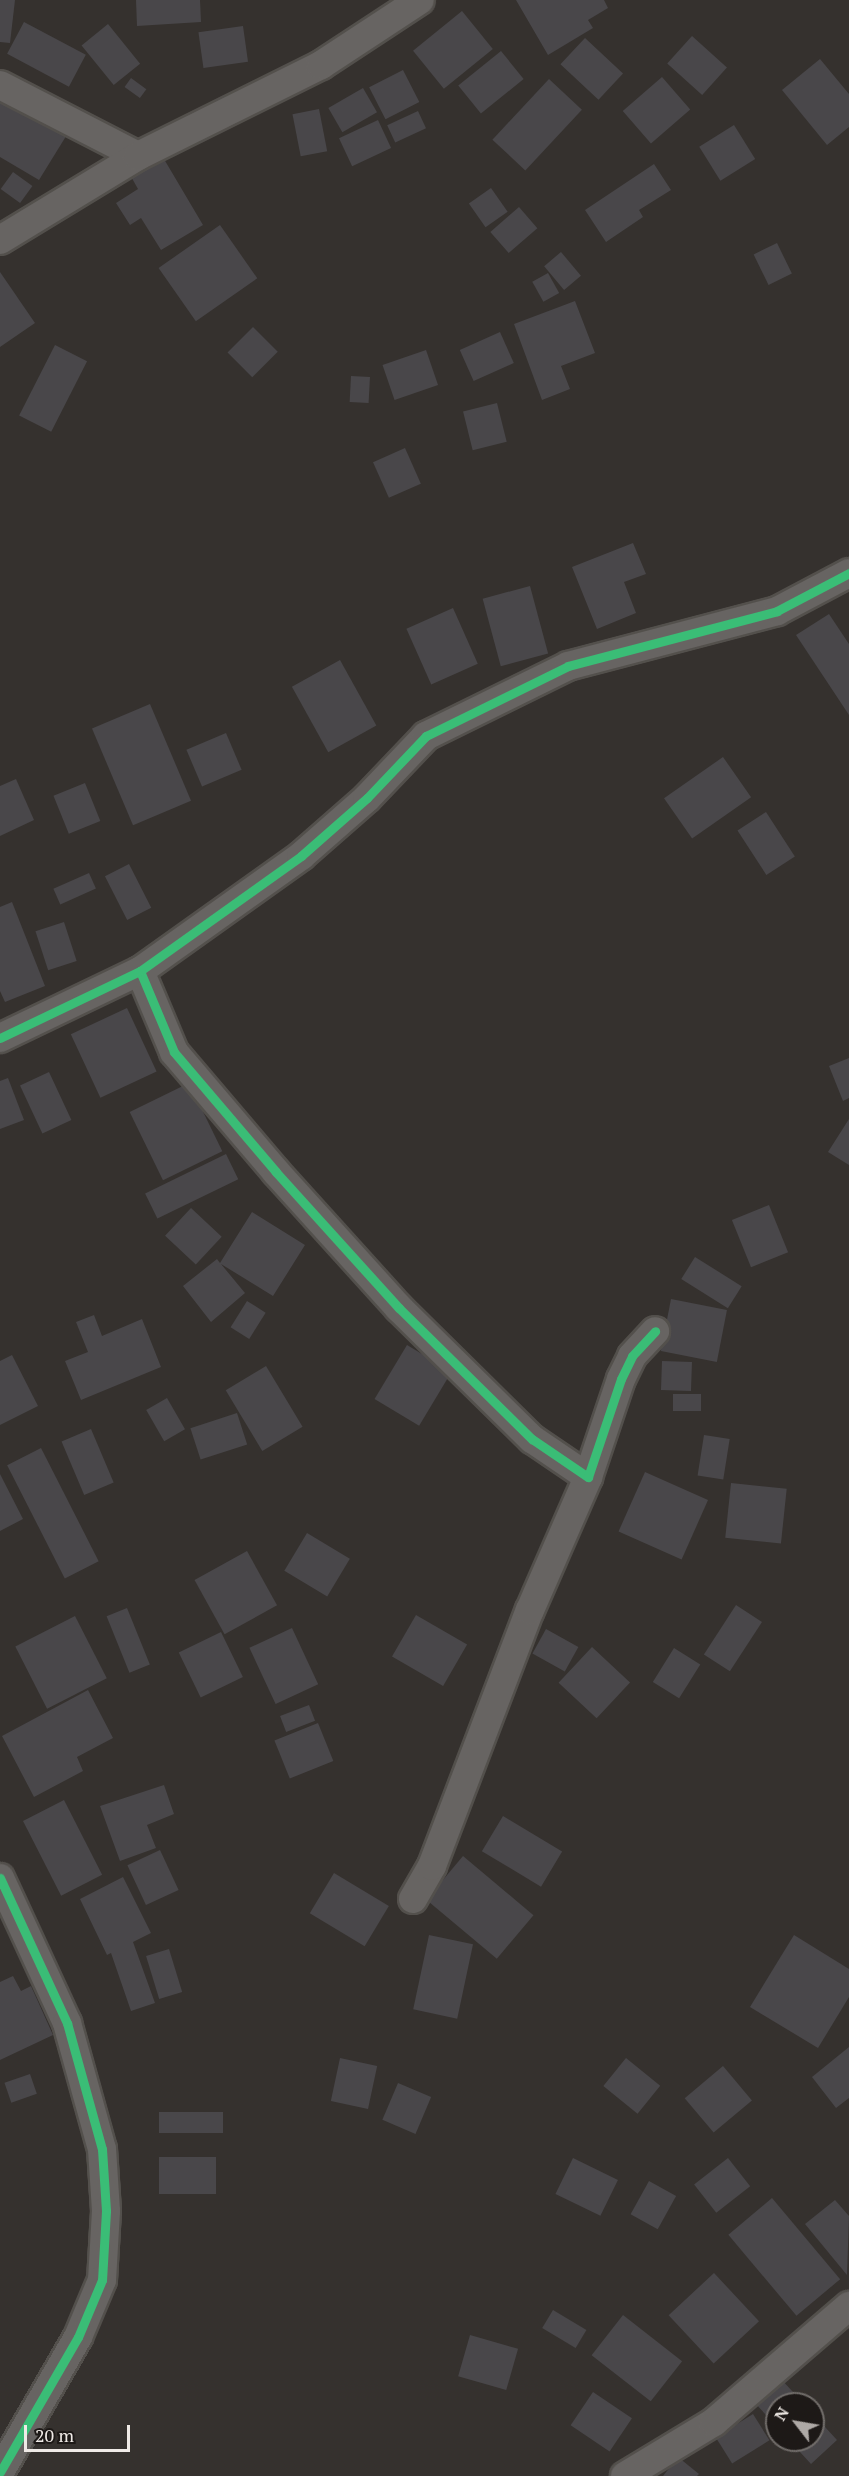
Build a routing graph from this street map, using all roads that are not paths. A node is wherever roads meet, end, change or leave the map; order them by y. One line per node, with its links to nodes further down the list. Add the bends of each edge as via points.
1 (413, 2): 3 (street, via 321,65)
2 (0, 85): 3 (street)
3 (138, 156): 4 (street)
4 (0, 240)
5 (849, 573): 6 (street, via 777,611 568,666 426,736 367,798 301,856)
6 (140, 972): 7 (street); 9 (street, via 174,1052 276,1172 399,1308 524,1431)
7 (0, 1038)
8 (656, 1330): 9 (street, via 632,1356 621,1379)
9 (588, 1477): 11 (street, via 530,1610 432,1866)
10 (0, 1878): 13 (street, via 67,2024 102,2149 106,2211 102,2280 78,2337)
11 (413, 1899)
12 (849, 2306): 14 (street, via 714,2422)
13 (0, 2472)
14 (625, 2476)

